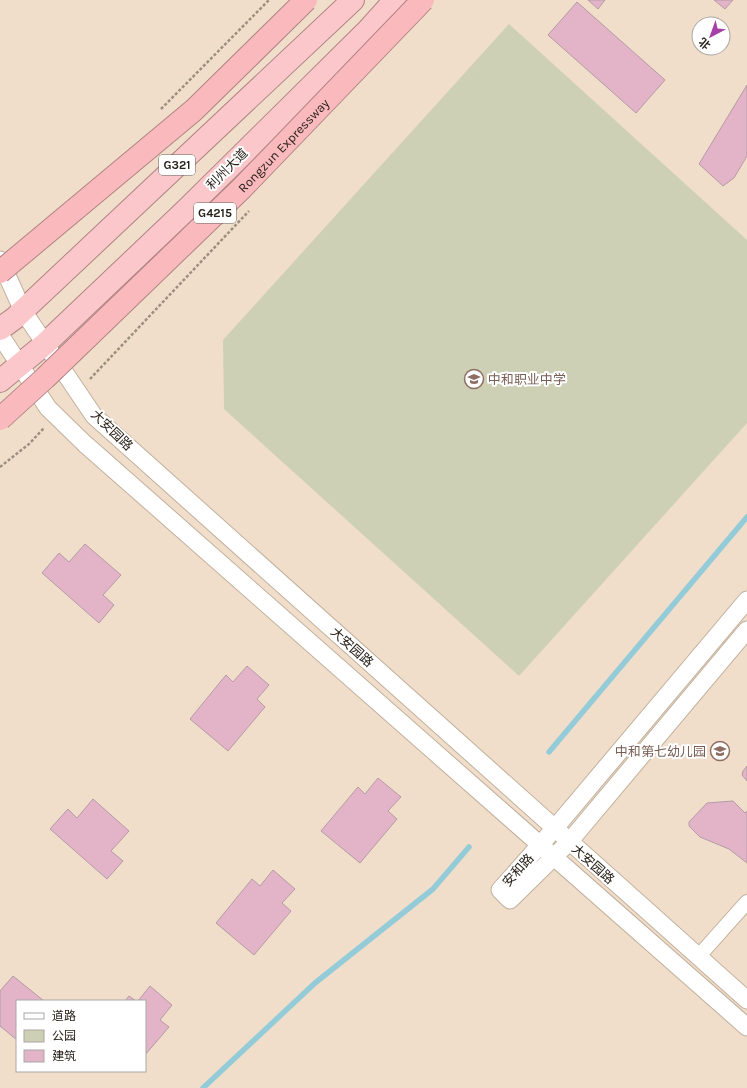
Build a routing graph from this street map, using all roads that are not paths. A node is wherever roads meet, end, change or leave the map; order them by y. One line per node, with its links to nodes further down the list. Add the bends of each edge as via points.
1 (306, 0): 6 (highway, bridge, via 194,110)
2 (353, 0): 7 (highway, G321)
3 (395, 0): 10 (highway, 利州大道 / G321, via 368,30)
4 (423, 0): 13 (highway, Rongzun Expressway / G4215, bridge, via 242,188)
5 (0, 260): 7 (street, 大安园路)
6 (0, 272)
7 (23, 311): 8 (highway, G321); 10 (street, 大安园路)
8 (0, 329)
9 (0, 335): 11 (street)
10 (45, 344): 11 (highway, 利州大道 / G321); 16 (street, 大安园路, via 94,416)
11 (20, 365): 12 (highway, 利州大道 / G321); 18 (street, via 48,408 84,444)
12 (0, 381)
13 (0, 419)
14 (747, 600): 16 (street, 安和路)
15 (747, 630): 17 (street, 安和路)
16 (555, 828): 17 (street, 大安园路); 18 (street, 安和路)
17 (569, 842): 19 (street, 安和路); 21 (street, 大安园路)
18 (540, 845): 19 (street); 19 (street, 安和路, via 500,890 510,900)
19 (554, 857): 23 (street)
20 (747, 902): 21 (street)
21 (698, 957): 22 (street, 大安园路)
22 (747, 1000)
23 (747, 1027)

